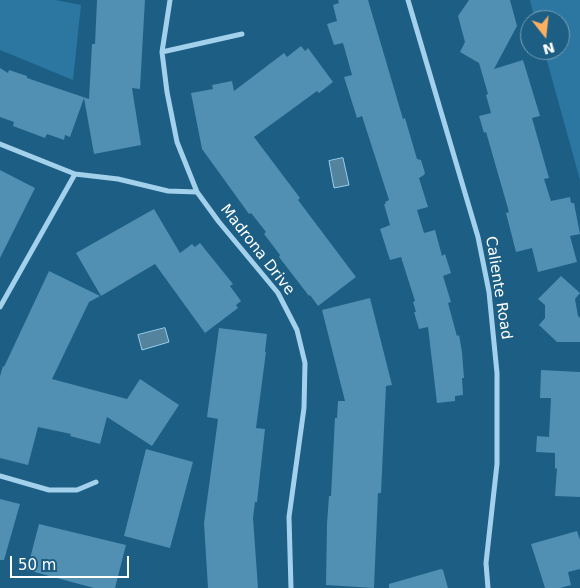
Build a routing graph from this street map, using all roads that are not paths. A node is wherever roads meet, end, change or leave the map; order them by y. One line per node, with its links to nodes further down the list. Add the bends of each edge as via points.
1 (170, 0): 4 (street, Madrona Drive)
2 (408, 0): 12 (street, Caliente Road, via 478,236 489,292 497,373 497,464 486,563)
3 (242, 34): 4 (street)
4 (162, 52): 7 (street, Madrona Drive, via 177,142)
5 (0, 144): 6 (street)
6 (76, 174): 7 (street, via 118,179 168,191); 8 (street)
7 (197, 192): 11 (street, Madrona Drive, via 278,293 297,330 305,363 304,408 289,517)
8 (0, 307)
9 (0, 476): 10 (street, via 49,490 77,490)
10 (96, 482)
11 (291, 588)
12 (488, 588)

